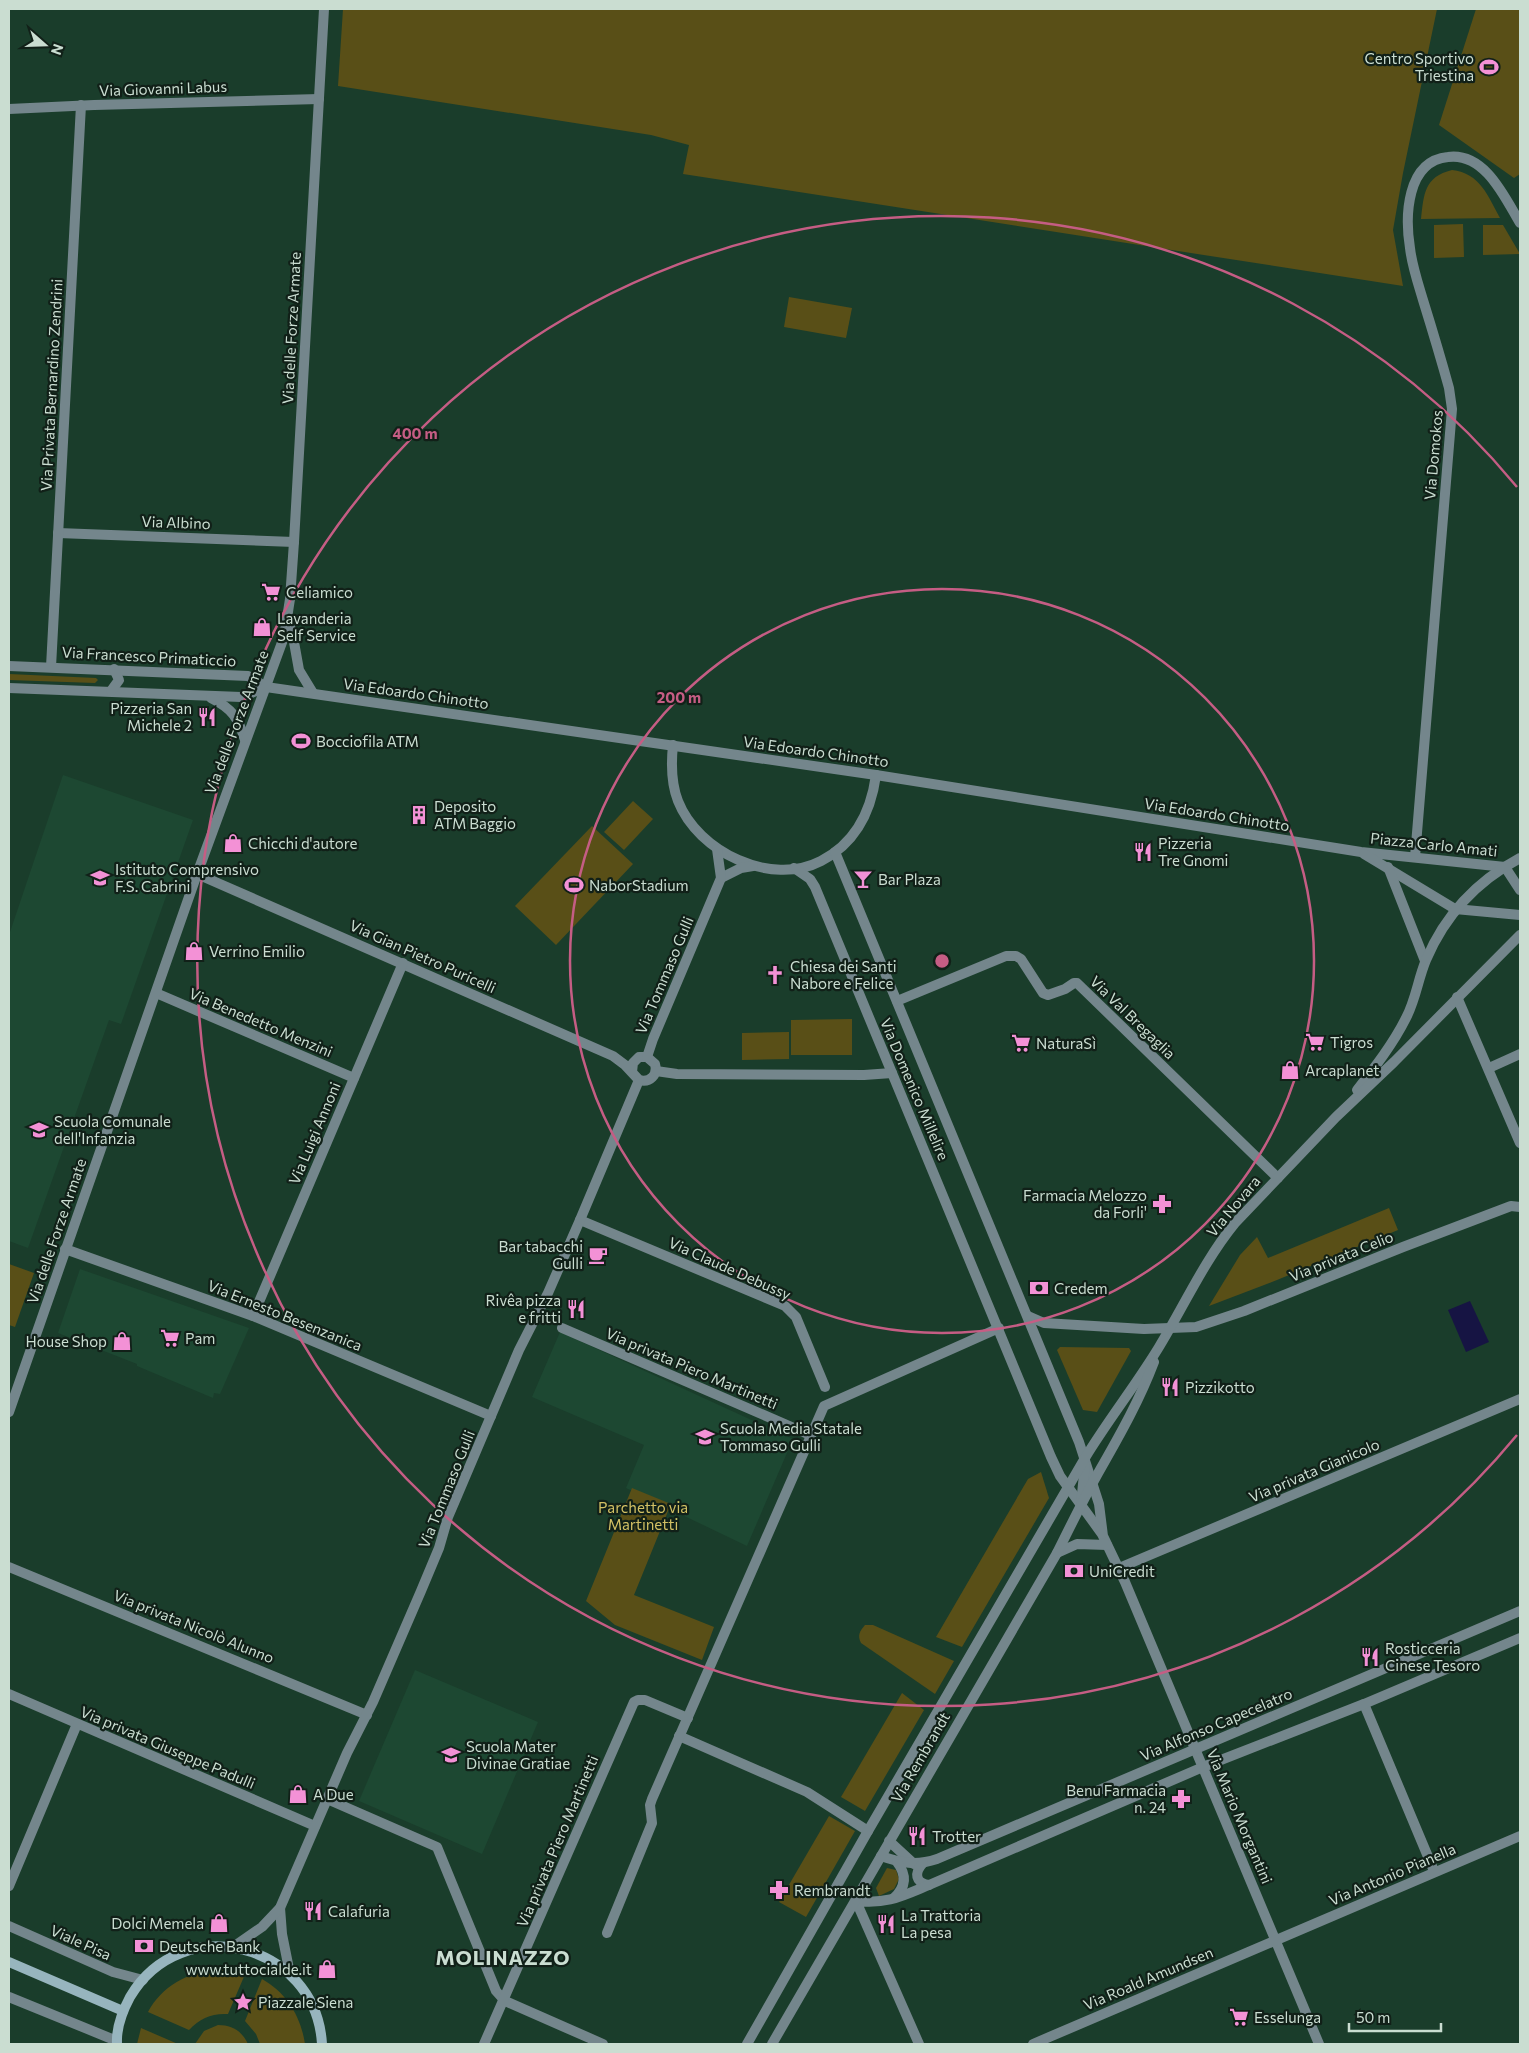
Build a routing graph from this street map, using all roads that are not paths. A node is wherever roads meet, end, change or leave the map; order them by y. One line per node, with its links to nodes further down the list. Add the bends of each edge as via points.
1 (324, 9): 2 (street, Via delle Forze Armate)
2 (318, 99): 3 (street, Via Giovanni Labus); 7 (street, Via delle Forze Armate)
3 (81, 105): 4 (street, Via Giovanni Labus); 6 (street, Via Privata Bernardino Zendrini)
4 (9, 109)
5 (1520, 223): 23 (street, Via Domokos, via 1496,183 1481,168 1463,158 1446,157 1424,169 1413,187 1408,235 1413,264 1449,388 1452,409)
6 (58, 533): 7 (street, Via Albino); 10 (street, Via Privata Bernardino Zendrini)
7 (294, 542): 8 (street, Via delle Forze Armate)
8 (287, 623): 12 (street, Via delle Forze Armate); 15 (street, via 292,631 299,670)
9 (9, 666): 10 (street, Via Francesco Primaticcio)
10 (51, 667): 11 (street, Via Francesco Primaticcio)
11 (114, 669): 12 (street, Via Francesco Primaticcio, via 248,676); 14 (street, via 119,680)
12 (266, 687): 15 (street, Via Edoardo Chinotto); 16 (street, via 242,697); 17 (street, Via delle Forze Armate)
13 (9, 688): 14 (street)
14 (111, 691): 16 (street)
15 (313, 693): 18 (street, Via Edoardo Chinotto)
16 (207, 696): 17 (street, via 224,705 239,721)
17 (245, 740): 29 (street, Via delle Forze Armate)
18 (673, 745): 19 (street, Via Edoardo Chinotto); 20 (street, via 673,781 678,801 695,829)
19 (876, 775): 21 (street, via 873,797 864,818 857,831); 22 (street, Via Edoardo Chinotto)
20 (717, 849): 25 (street); 30 (street)
21 (835, 852): 28 (street, via 821,861); 39 (street, Via Domenico Millelire)
22 (1361, 852): 23 (street, Piazza Carlo Amati); 26 (street, Piazza Carlo Amati)
23 (1415, 856): 27 (street, Piazza Carlo Amati)
24 (1520, 858): 27 (street, Piazza Carlo Amati)
25 (754, 866): 28 (street); 30 (street, via 741,868)
26 (1388, 867): 32 (street, Piazza Carlo Amati); 35 (street, Piazza Carlo Amati)
27 (1505, 867): 31 (street, Piazza Carlo Amati); 32 (street, Piazza Carlo Amati)
28 (794, 868): 44 (street, Via Domenico Millelire, via 810,879 815,887)
29 (196, 874): 36 (street, Via Gian Pietro Puricelli); 37 (street, Via delle Forze Armate)
30 (721, 878): 41 (street, Via Tommaso Gulli)
31 (1520, 890)
32 (1455, 909): 33 (street, Piazza Carlo Amati); 35 (street, Piazza Carlo Amati)
33 (1520, 915)
34 (1520, 935): 38 (street)
35 (1425, 961): 47 (street, Via Novara, via 1413,1003 1394,1041)
36 (403, 963): 45 (street, Via Gian Pietro Puricelli, via 613,1056); 46 (street, Via Luigi Annoni)
37 (156, 993): 46 (street, Via Benedetto Menzini); 52 (street, Via delle Forze Armate)
38 (1457, 998): 42 (street); 47 (street, Via Novara)
39 (897, 1001): 49 (street, Via Val Bregaglia, via 1006,956 1016,956 1021,960 1043,993 1048,995 1077,983); 54 (street, Via Domenico Millelire)
40 (1520, 1054): 42 (street)
41 (647, 1056): 43 (street, via 654,1060); 45 (street, via 635,1060 632,1068)
42 (1489, 1068): 48 (street)
43 (656, 1071): 44 (street, via 687,1074); 45 (street, via 650,1080)
44 (892, 1073): 56 (street, Via Domenico Millelire)
45 (636, 1076): 51 (street, Via Tommaso Gulli)
46 (354, 1078): 53 (street, Via Luigi Annoni)
47 (1336, 1117): 49 (street, Via Novara)
48 (1520, 1143)
49 (1278, 1178): 57 (street, Via Novara, via 1228,1232)
50 (1520, 1207): 57 (street, Via privata Celio, via 1511,1206 1412,1243 1244,1311 1196,1327)
51 (580, 1220): 59 (street, Via Claude Debussy, via 784,1306 796,1317); 62 (street, Via Tommaso Gulli)
52 (65, 1249): 53 (street, Via Ernesto Besenzanica); 61 (street, Via delle Forze Armate)
53 (253, 1316): 62 (street, Via Ernesto Besenzanica)
54 (1028, 1316): 57 (street, Via privata Celio, via 1044,1323); 64 (street, Via Domenico Millelire)
55 (562, 1328): 63 (street, Via privata Piero Martinetti)
56 (999, 1328): 63 (street, via 830,1402 820,1412); 66 (street, Via Domenico Millelire, via 1051,1457 1060,1476)
57 (1171, 1328): 58 (street, Via Novara)
58 (1158, 1349): 64 (street, Via Rembrandt); 65 (street, Via Rembrandt, via 1131,1415)
59 (825, 1387)
60 (1520, 1399): 71 (street, Via privata Gianicolo)
61 (9, 1412)
62 (491, 1416): 76 (street, Via Tommaso Gulli, via 448,1517 439,1548)
63 (810, 1435): 77 (street)
64 (1085, 1458): 65 (street, Via Mario Morgantini); 66 (street, Via Rembrandt)
65 (1087, 1484): 66 (street); 67 (street, Via Rembrandt); 68 (street, Via Mario Morgantini, via 1099,1504)
66 (1070, 1486): 67 (street, Via Mario Morgantini); 84 (street, Via Rembrandt)
67 (1081, 1504): 68 (street, Via Mario Morgantini); 69 (street, Via Rembrandt)
68 (1105, 1540): 69 (street, via 1076,1544); 71 (street, Via Mario Morgantini)
69 (1057, 1553): 86 (street, Via Rembrandt)
70 (9, 1567): 76 (street, Via privata Nicolò Alunno)
71 (1119, 1568): 80 (street, Via Mario Morgantini)
72 (1520, 1611): 80 (street, Via Alfonso Capecelatro)
73 (1520, 1638): 75 (street)
74 (9, 1694): 78 (street, Via privata Giuseppe Padulli)
75 (1364, 1704): 81 (street); 90 (street)
76 (367, 1714): 82 (street, Via Tommaso Gulli)
77 (688, 1718): 79 (street); 104 (street, Via privata Piero Martinetti, via 645,1700 634,1702)
78 (77, 1724): 83 (street, Via privata Giuseppe Padulli); 92 (street)
79 (679, 1736): 84 (street, via 807,1792); 97 (street, via 650,1805 652,1823)
80 (1196, 1750): 81 (street, Via Mario Morgantini); 89 (street, Via Alfonso Capecelatro)
81 (1203, 1767): 91 (street); 98 (street, Via Mario Morgantini)
82 (327, 1799): 83 (street, Via Tommaso Gulli); 104 (street, via 440,1849 496,1991)
83 (315, 1826): 95 (street, Via Tommaso Gulli)
84 (868, 1831): 110 (street, Via Rembrandt)
85 (1520, 1836): 90 (street, Via Antonio Pianella)
86 (889, 1841): 87 (street, Via Rembrandt); 89 (street)
87 (881, 1856): 88 (street, Via Alfonso Capecelatro); 94 (street, Via Rembrandt)
88 (897, 1862): 89 (street, Via Alfonso Capecelatro); 93 (street, via 902,1869 904,1884)
89 (919, 1864): 91 (street, via 918,1880)
90 (1434, 1871): 98 (street, Via Antonio Pianella)
91 (929, 1885): 93 (street)
92 (9, 1886)
93 (891, 1900): 94 (street, via 877,1903)
94 (856, 1901): 111 (street, Via Rembrandt); 112 (street)
95 (280, 1908): 99 (street, Via Tommaso Gulli, via 262,1927); 101 (street, Via Tommaso Gulli)
96 (9, 1926): 102 (street, Viale Pisa, via 112,1972)
97 (607, 1934)
98 (1276, 1940): 113 (street, Via Roald Amundsen); 114 (street, Via Mario Morgantini)
99 (233, 1947): 101 (main road, via 258,1953); 102 (main road, via 207,1947 182,1953 160,1965)
100 (9, 1962): 105 (main road)
101 (290, 1974): 107 (main road, via 312,2005)
102 (143, 1980): 105 (main road)
103 (9, 1997): 106 (street)
104 (505, 2001): 108 (street, Via privata Piero Martinetti); 109 (street)
105 (123, 2011): 106 (main road)
106 (117, 2043)
107 (322, 2044)
108 (484, 2044)
109 (604, 2044)
110 (747, 2044)
111 (772, 2044)
112 (919, 2044)
113 (1033, 2044)
114 (1319, 2044)

